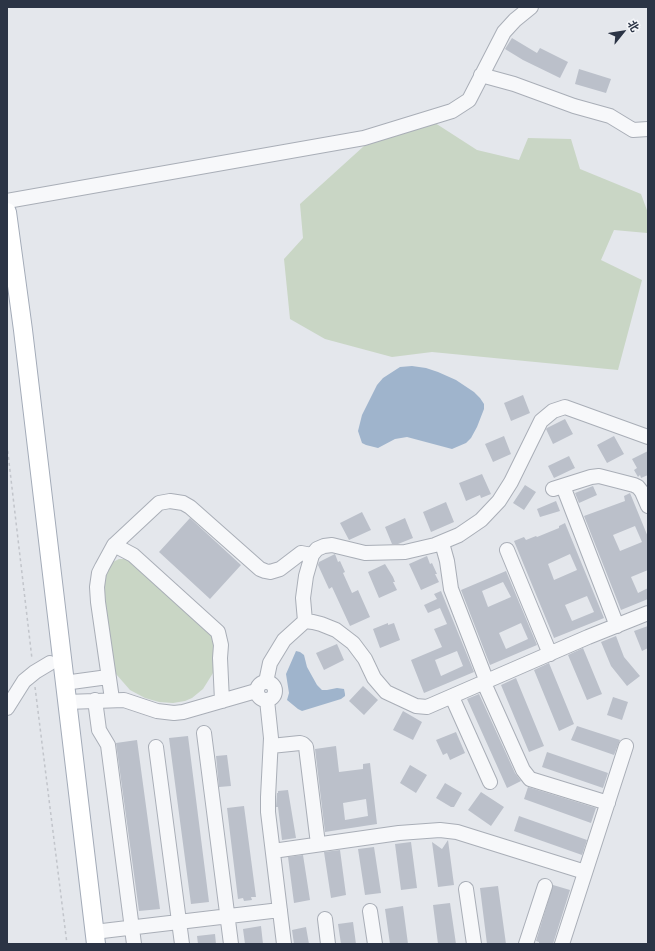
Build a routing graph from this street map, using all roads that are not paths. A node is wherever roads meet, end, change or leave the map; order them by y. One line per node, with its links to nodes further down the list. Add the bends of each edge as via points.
1 (531, 7): 2 (street, via 504,32)
2 (481, 75): 3 (street, via 610,116 633,130); 4 (street, via 469,100 455,109 364,138)
3 (648, 129)
4 (7, 201)
5 (7, 212): 20 (main road)
6 (7, 299): 17 (main road)
7 (648, 437): 9 (street, via 565,407 553,411 541,421 499,502 471,528)
8 (648, 506): 15 (street, via 638,487 599,476 558,488)
9 (442, 543): 12 (street, via 390,553 365,553 332,545 317,549); 19 (street, via 451,589)
10 (114, 545): 12 (street, via 159,503 170,501 190,507 264,571 275,571 301,553); 18 (street, via 102,567 97,587); 25 (street, via 133,555 218,632 222,645)
11 (507, 550): 16 (street)
12 (312, 555): 14 (street, via 304,587)
13 (648, 613): 15 (street)
14 (305, 622): 21 (street, via 279,647 270,663); 22 (street, via 328,626 348,639 358,648 377,683 392,695 421,707 432,706)
15 (618, 626): 16 (street)
16 (550, 654): 19 (street)
17 (50, 663): 27 (street, via 34,672 20,685); 45 (main road)
18 (108, 677): 20 (street); 24 (street)
19 (486, 682): 22 (street); 33 (street, via 523,770 530,779)
20 (64, 683): 26 (main road)
21 (263, 691): 25 (street); 29 (street, via 270,723)
22 (452, 697): 32 (street)
23 (95, 700): 24 (street); 26 (street); 44 (street, via 98,730 108,746)
24 (112, 700): 25 (street, via 124,700 157,711 174,713)
25 (222, 701)
26 (66, 702): 45 (main road)
27 (7, 708)
28 (204, 733): 41 (street)
29 (271, 746): 34 (street, via 300,743 306,748); 35 (street, via 268,797)
30 (626, 746): 33 (street)
31 (156, 747): 43 (street)
32 (490, 782)
33 (608, 803): 36 (street)
34 (318, 844): 35 (street); 36 (street, via 399,833 449,830)
35 (273, 851): 39 (street)
36 (585, 872): 54 (street)
37 (545, 886): 53 (street)
38 (466, 889): 52 (street)
39 (280, 910): 41 (street); 49 (street)
40 (370, 910): 51 (street)
41 (228, 916): 43 (street); 48 (street)
42 (325, 919): 50 (street)
43 (180, 922): 44 (street); 47 (street)
44 (132, 928): 45 (street); 46 (street)
45 (92, 940)
46 (134, 944)
47 (182, 944)
48 (231, 944)
49 (284, 944)
50 (328, 944)
51 (375, 944)
52 (474, 944)
53 (526, 944)
54 (562, 944)

